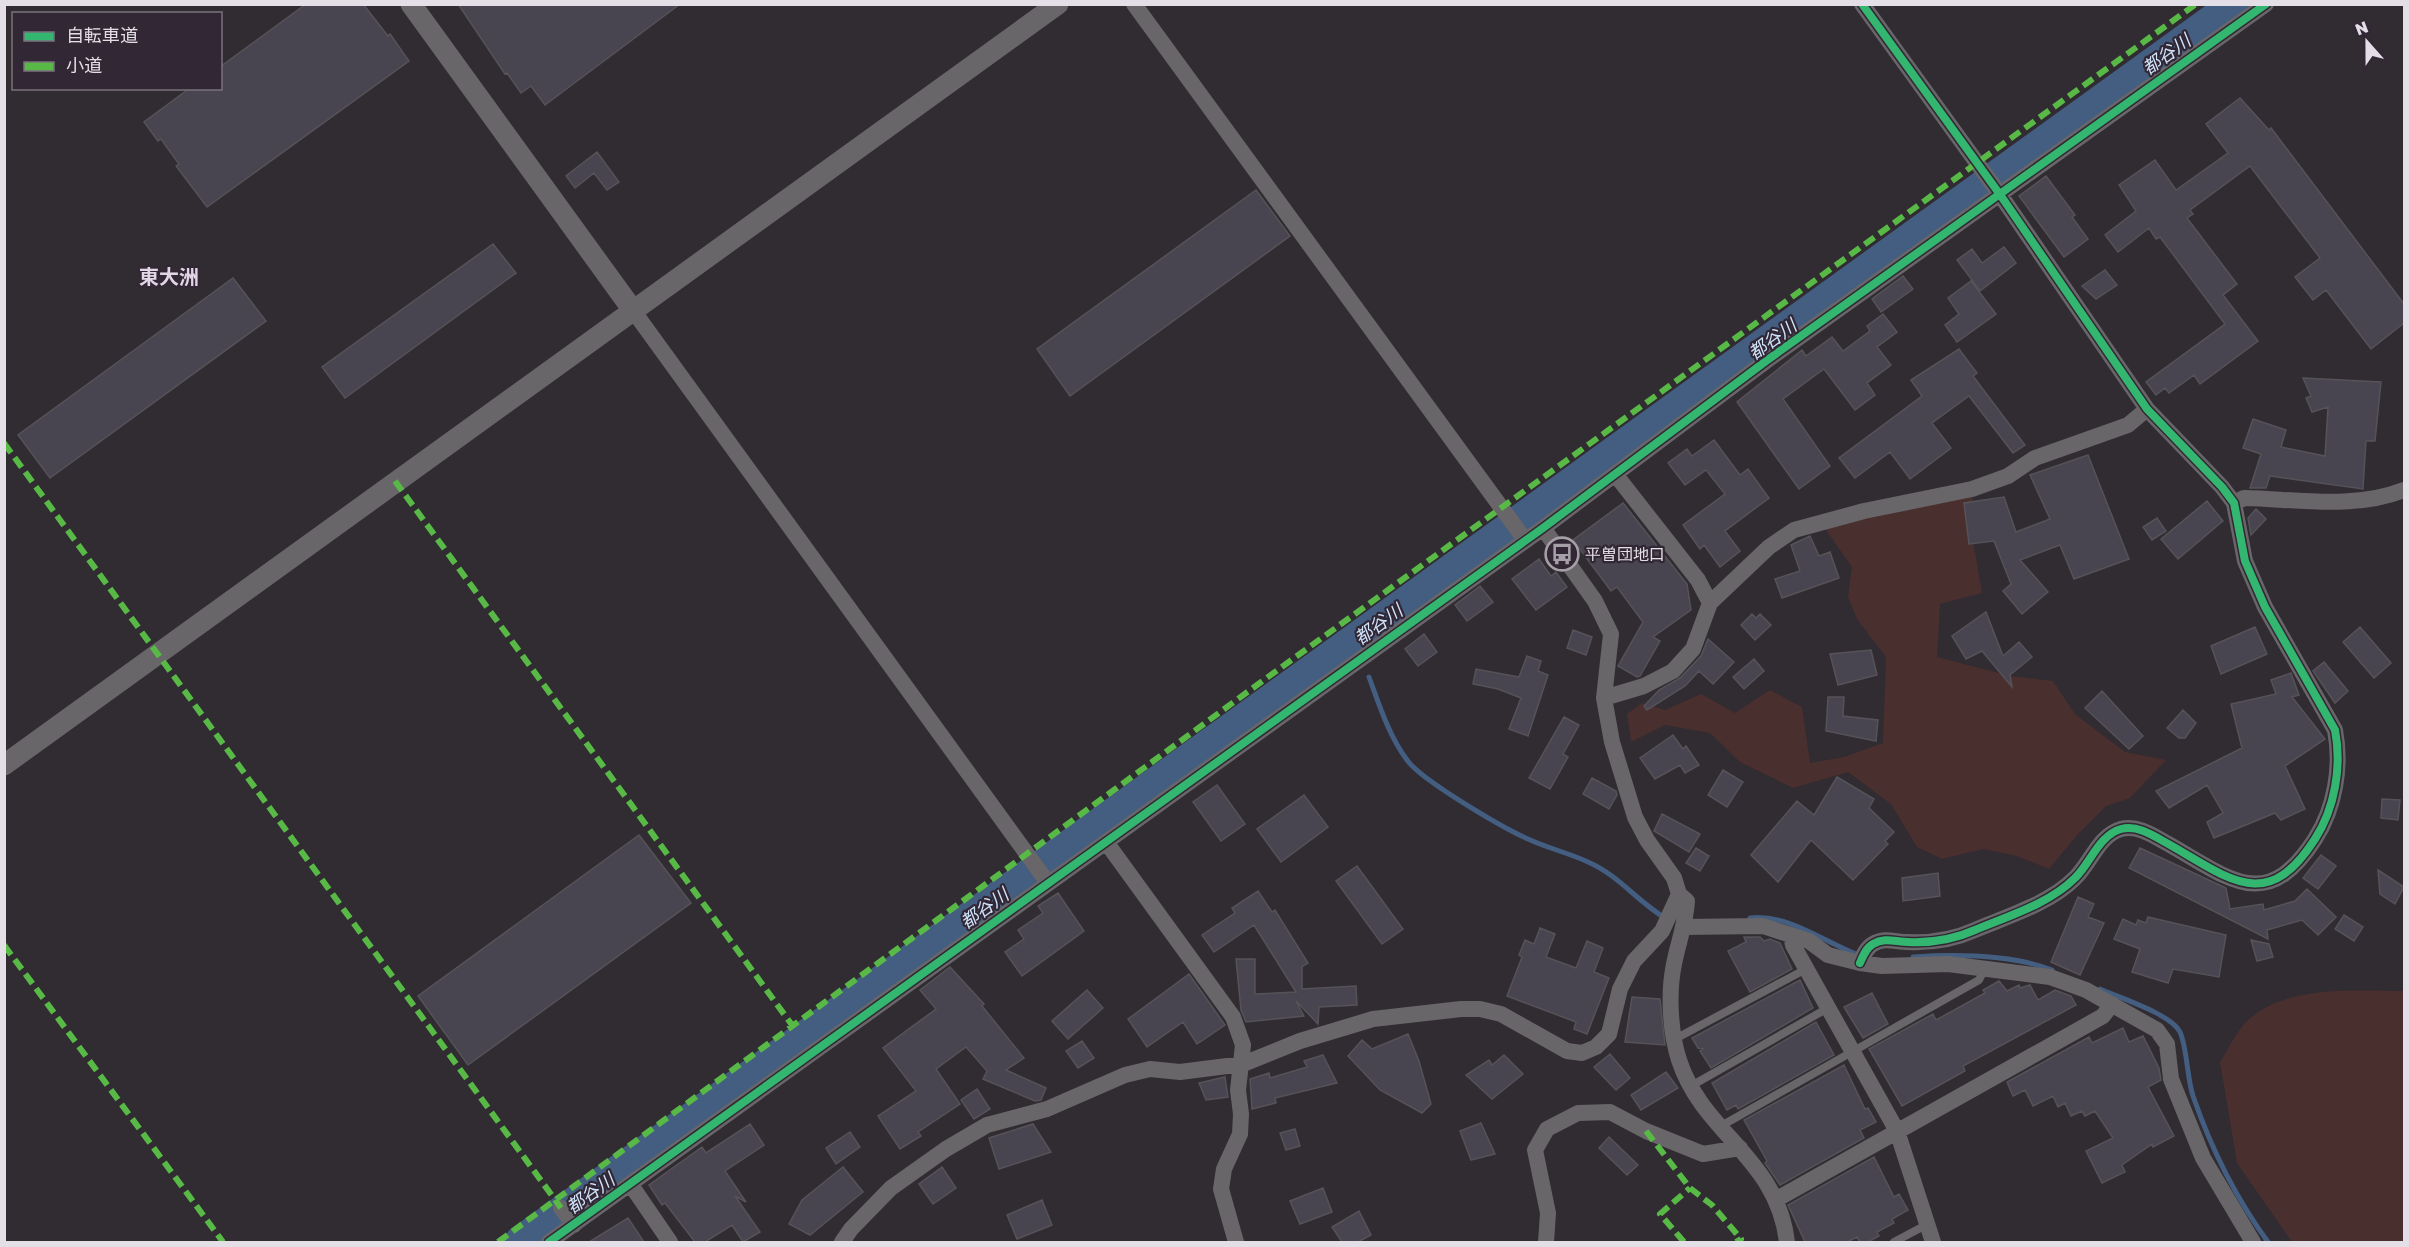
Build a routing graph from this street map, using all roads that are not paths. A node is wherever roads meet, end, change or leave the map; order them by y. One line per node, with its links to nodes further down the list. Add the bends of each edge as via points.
1 (411, 4): 7 (street)
2 (1058, 4): 7 (street)
3 (1134, 4): 13 (street)
4 (1862, 4): 6 (street)
5 (2266, 4): 6 (street)
6 (1994, 186): 8 (street); 9 (street)
7 (632, 309): 16 (street); 18 (street)
8 (2147, 409): 11 (street); 14 (street, via 2128,424 2035,458 2008,476 1972,489 1794,530 1769,547)
9 (1615, 474): 12 (street); 14 (street, via 1698,580)
10 (2404, 490): 11 (street, via 2387,497 2332,503 2254,498)
11 (2234, 502): 22 (street, via 2245,561 2265,607 2335,730 2338,776 2321,830 2304,857 2281,878 2261,885 2233,879 2143,830 2121,829 2104,839 2076,878 2037,903 1966,934 1942,940 1887,939)
12 (1543, 528): 13 (street); 15 (street, via 1595,601 1611,634)
13 (1523, 537): 17 (street)
14 (1710, 603): 15 (street, via 1694,649 1673,670 1644,686)
15 (1604, 698): 19 (street, via 1612,742 1635,817 1674,878)
16 (4, 765)
17 (1106, 842): 18 (street); 29 (street, via 1233,1017 1243,1045)
18 (1041, 874): 34 (street)
19 (1679, 894): 20 (street, via 1687,902); 29 (street, via 1662,931 1634,961 1620,989 1609,1034 1596,1047 1582,1053 1567,1051 1501,1014 1461,1009 1373,1019 1300,1041)
20 (1683, 927): 21 (street, via 1763,926); 27 (street, via 1673,966)
21 (1791, 935): 22 (street, via 1809,941 1828,955); 24 (street)
22 (1863, 956): 23 (street, via 1882,966 1948,964)
23 (1985, 968): 25 (street, via 2049,977); 28 (lane, via 1979,980)
24 (1806, 969): 26 (street); 27 (lane)
25 (2112, 1004): 32 (street, via 2103,1016); 45 (street, via 2157,1030 2167,1044 2171,1078 2203,1158)
26 (1828, 1008): 28 (street); 30 (lane)
27 (1675, 1040): 30 (street)
28 (1852, 1051): 31 (lane); 32 (street)
29 (1243, 1064): 39 (street, via 1180,1072 1150,1069 1125,1075 1047,1109 987,1125 891,1188); 40 (street, via 1238,1090 1240,1134 1224,1169 1221,1189)
30 (1691, 1086): 31 (street)
31 (1721, 1126): 33 (street)
32 (1897, 1131): 35 (street); 36 (street)
33 (1740, 1148): 35 (street); 41 (street, via 1703,1154 1610,1112 1578,1113 1547,1129 1535,1150 1548,1213)
34 (631, 1185): 37 (street, via 568,1217); 38 (street)
35 (1777, 1199): 42 (street)
36 (1926, 1225): 43 (lane); 44 (street)
37 (549, 1242)
38 (670, 1242)
39 (842, 1242)
40 (1236, 1242)
41 (1546, 1242)
42 (1787, 1242)
43 (1894, 1242)
44 (1933, 1242)
45 (2253, 1242)

